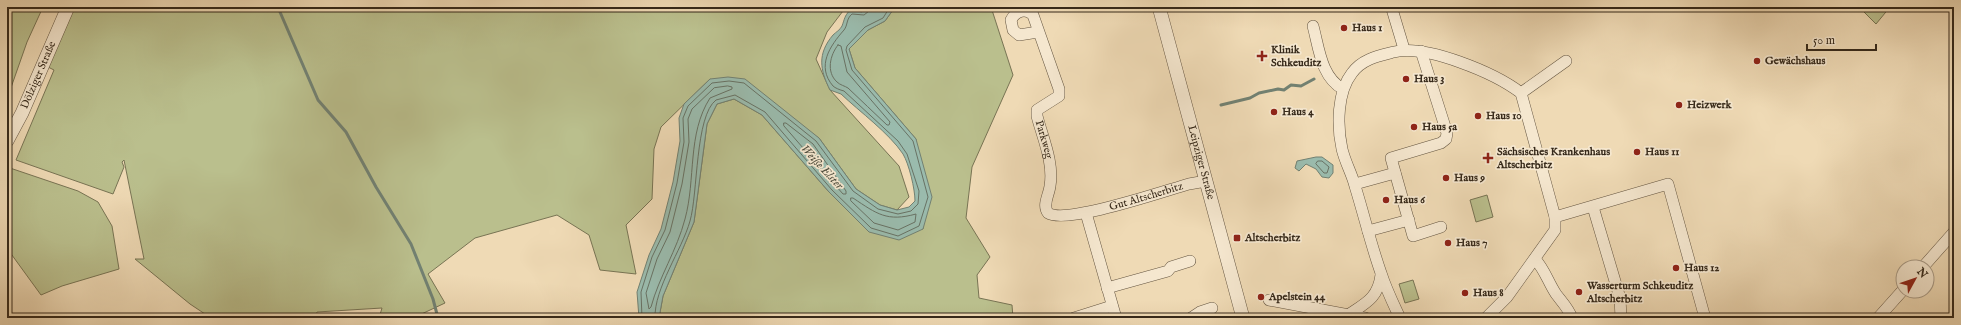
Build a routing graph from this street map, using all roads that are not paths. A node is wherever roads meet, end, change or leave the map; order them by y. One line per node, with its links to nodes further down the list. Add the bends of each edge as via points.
1 (68, 7): 11 (street, Dölziger Straße, via 22,113)
2 (1159, 7): 13 (street, Leipziger Straße)
3 (1392, 9): 6 (street)
4 (1313, 26): 9 (street, via 1327,76)
5 (1038, 32): 16 (street, Parkweg, via 1059,89 1059,96 1038,110 1037,116 1050,163 1050,186 1045,206)
6 (1404, 49): 7 (street); 9 (street, via 1361,64 1352,73)
7 (1421, 51): 10 (street, via 1464,64); 12 (street, via 1448,133 1441,143 1391,158)
8 (1566, 61): 10 (street)
9 (1343, 89): 14 (street, via 1339,119 1342,149)
10 (1521, 93): 18 (street)
11 (7, 141)
12 (1395, 173): 14 (street); 19 (street)
13 (1206, 181): 17 (street, Gut Altscherbitz); 36 (street, Leipziger Straße)
14 (1355, 184): 21 (street)
15 (1593, 206): 18 (street); 41 (street, via 1620,298); 42 (street, via 1668,184)
16 (1048, 213): 17 (street, Gut Altscherbitz, via 1057,216)
17 (1086, 213): 27 (street)
18 (1555, 217): 23 (street, via 1555,230)
19 (1409, 220): 20 (street, via 1413,236); 21 (street)
20 (1441, 227)
21 (1368, 231): 26 (street)
22 (1954, 232): 24 (street)
23 (1535, 259): 39 (street, via 1498,308); 40 (street, via 1544,269 1555,293)
24 (1930, 259)
25 (1190, 261): 27 (street, via 1171,266 1168,271)
26 (1381, 274): 32 (street, via 1380,287 1375,295); 38 (street)
27 (1107, 288): 30 (street)
28 (1895, 299): 43 (street)
29 (1269, 300): 32 (street)
30 (1112, 306): 33 (street); 34 (street)
31 (1212, 308): 35 (street)
32 (1342, 316): 37 (street)
33 (1074, 318)
34 (1116, 318)
35 (1191, 318)
36 (1242, 318)
37 (1365, 318)
38 (1400, 318)
39 (1486, 318)
40 (1572, 318)
41 (1621, 318)
42 (1705, 318)
43 (1878, 318)

